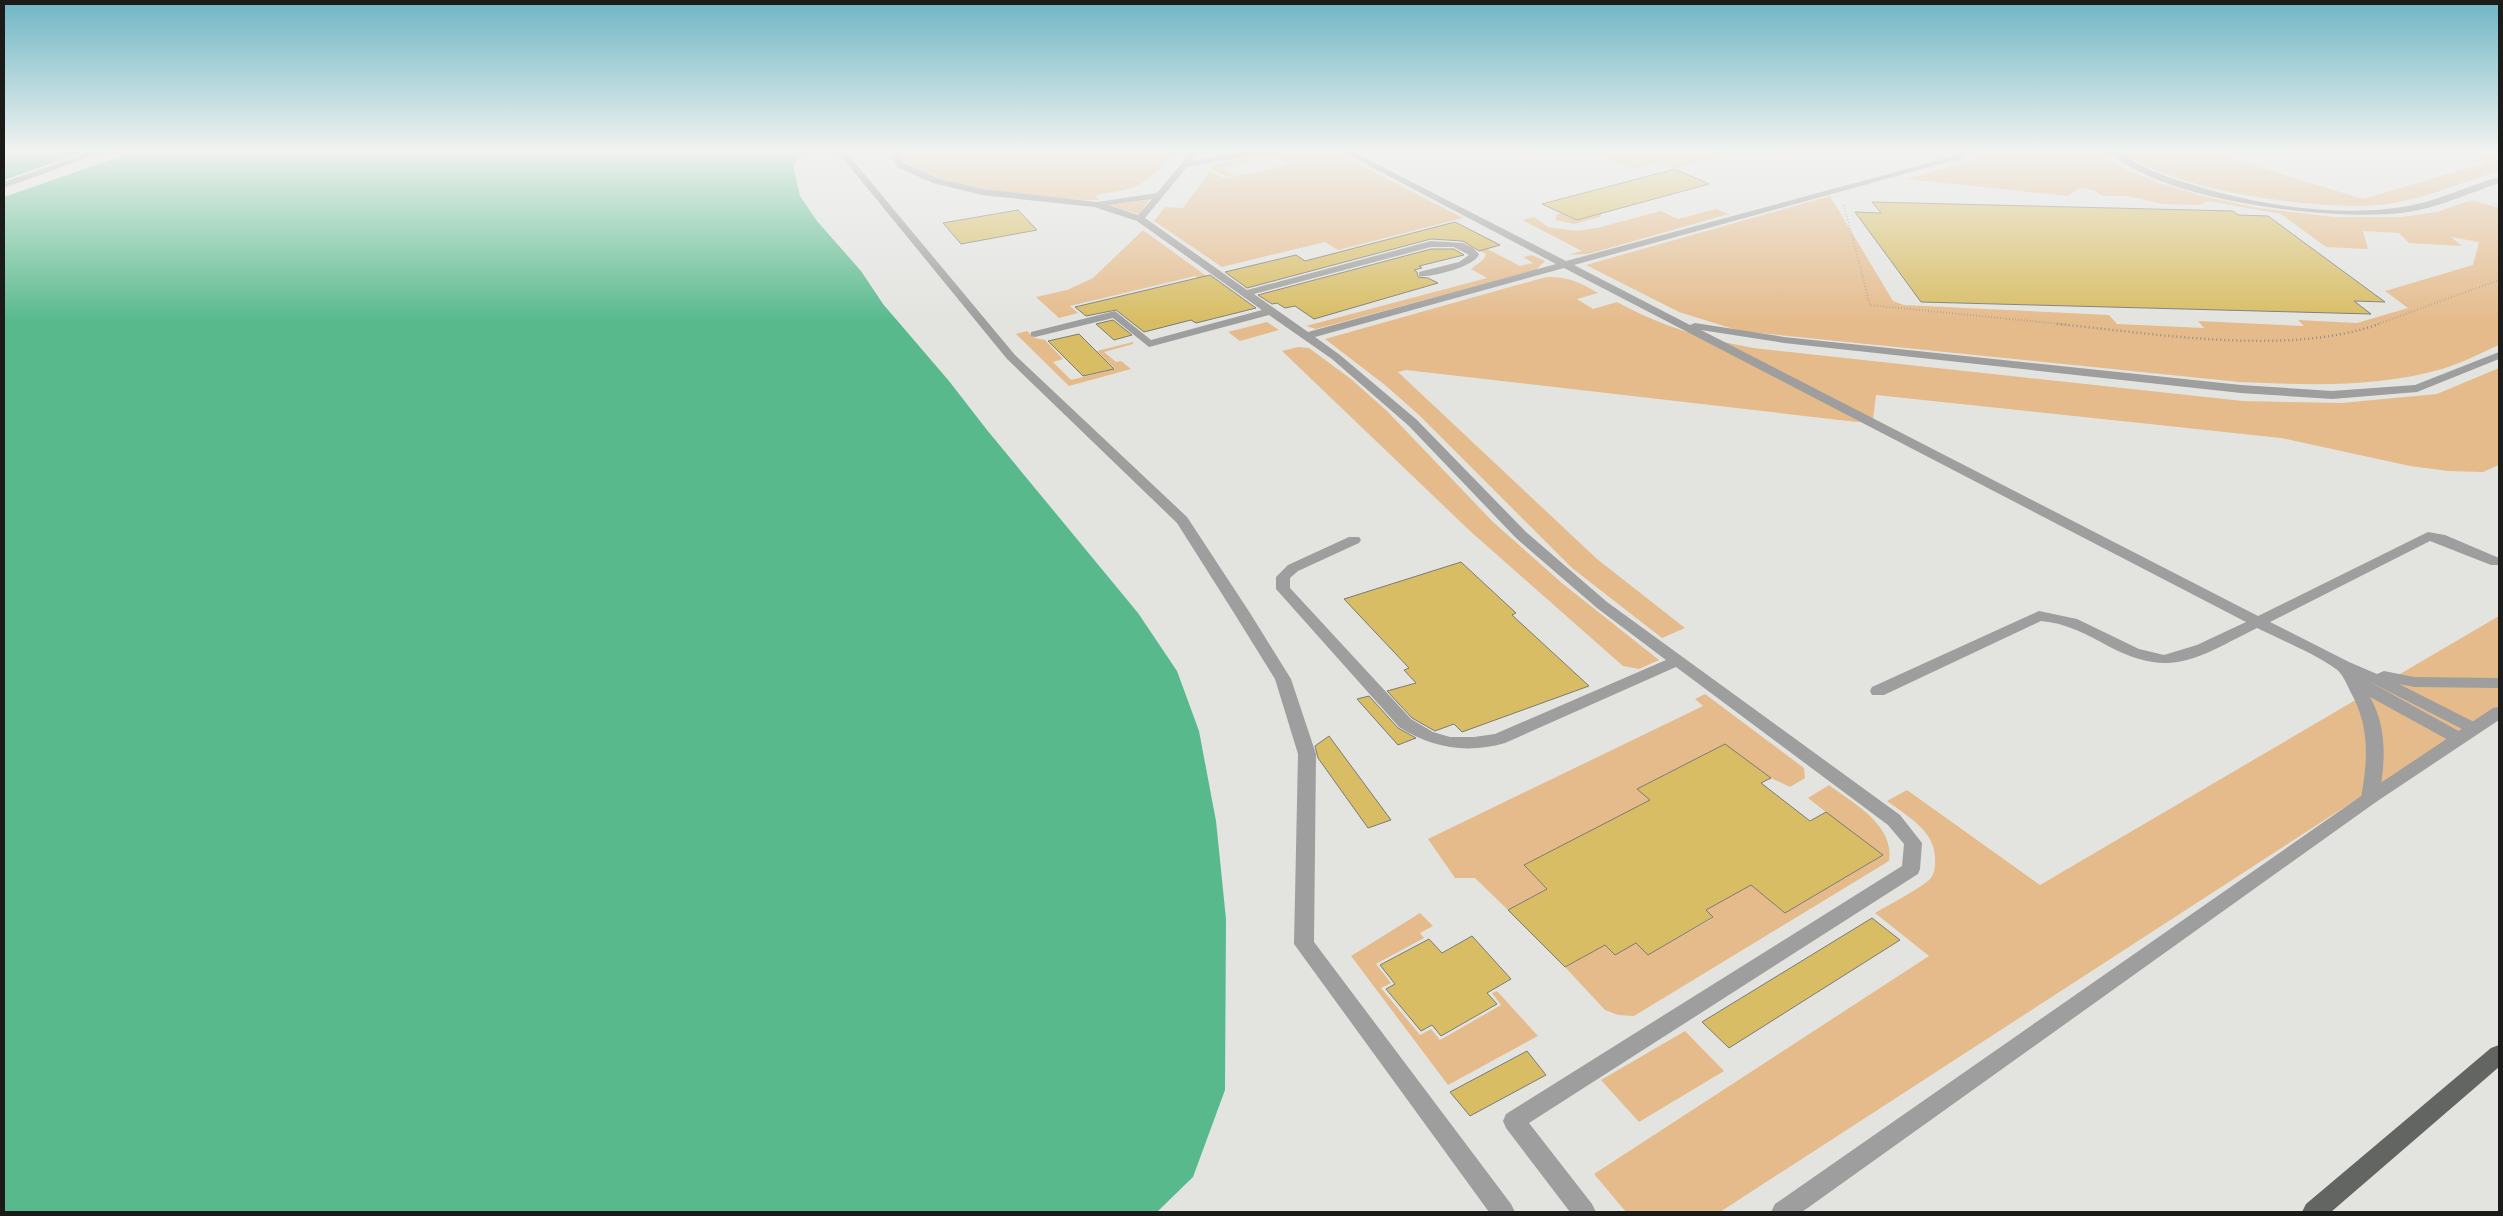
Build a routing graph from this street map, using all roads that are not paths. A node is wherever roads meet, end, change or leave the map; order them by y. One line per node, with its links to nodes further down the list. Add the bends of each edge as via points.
1 (888, 208): 28 (street, via 1011,357 1182,520 1283,679 1307,754 1304,944)
2 (1106, 208): 8 (street)
3 (1149, 208): 8 (street)
4 (1454, 208): 9 (street)
5 (1772, 208): 9 (street)
6 (2293, 208): 7 (street, via 2356,213)
7 (2409, 208)
8 (1140, 219): 11 (street)
9 (1564, 265): 13 (street); 15 (street)
10 (1423, 274): 11 (street, via 1463,264 1474,254 1458,245 1431,244)
11 (1246, 293): 12 (street)
12 (1270, 311): 14 (street, via 1149,344 1115,314); 15 (street)
13 (1674, 321): 16 (street, via 1728,333 1784,340 2241,388 2332,394 2417,388); 19 (street)
14 (1035, 334)
15 (1307, 336): 20 (street, via 1413,423 1521,536 1602,605)
16 (2499, 355)
17 (1354, 540): 20 (street, via 1293,568 1283,577 1283,589 1405,723 1428,737 1457,744 1499,740)
18 (2496, 562): 19 (street, via 2428,536)
19 (2258, 622): 21 (street); 23 (street, via 2209,646 2165,660 2148,656 2067,620 2039,616)
20 (1677, 661): 29 (street, via 1894,820 1913,843 1911,869 1514,1121)
21 (2343, 666): 22 (street, via 2414,682); 25 (street, via 2365,687); 26 (street, via 2363,696 2377,739 2377,761)
22 (2499, 683)
23 (1878, 690)
24 (2499, 712): 25 (street)
25 (2465, 733): 26 (street)
26 (2370, 798): 30 (street)
27 (2499, 1054): 31 (main road)
28 (1503, 1212)
29 (1584, 1212)
30 (1783, 1212)
31 (2314, 1212)

